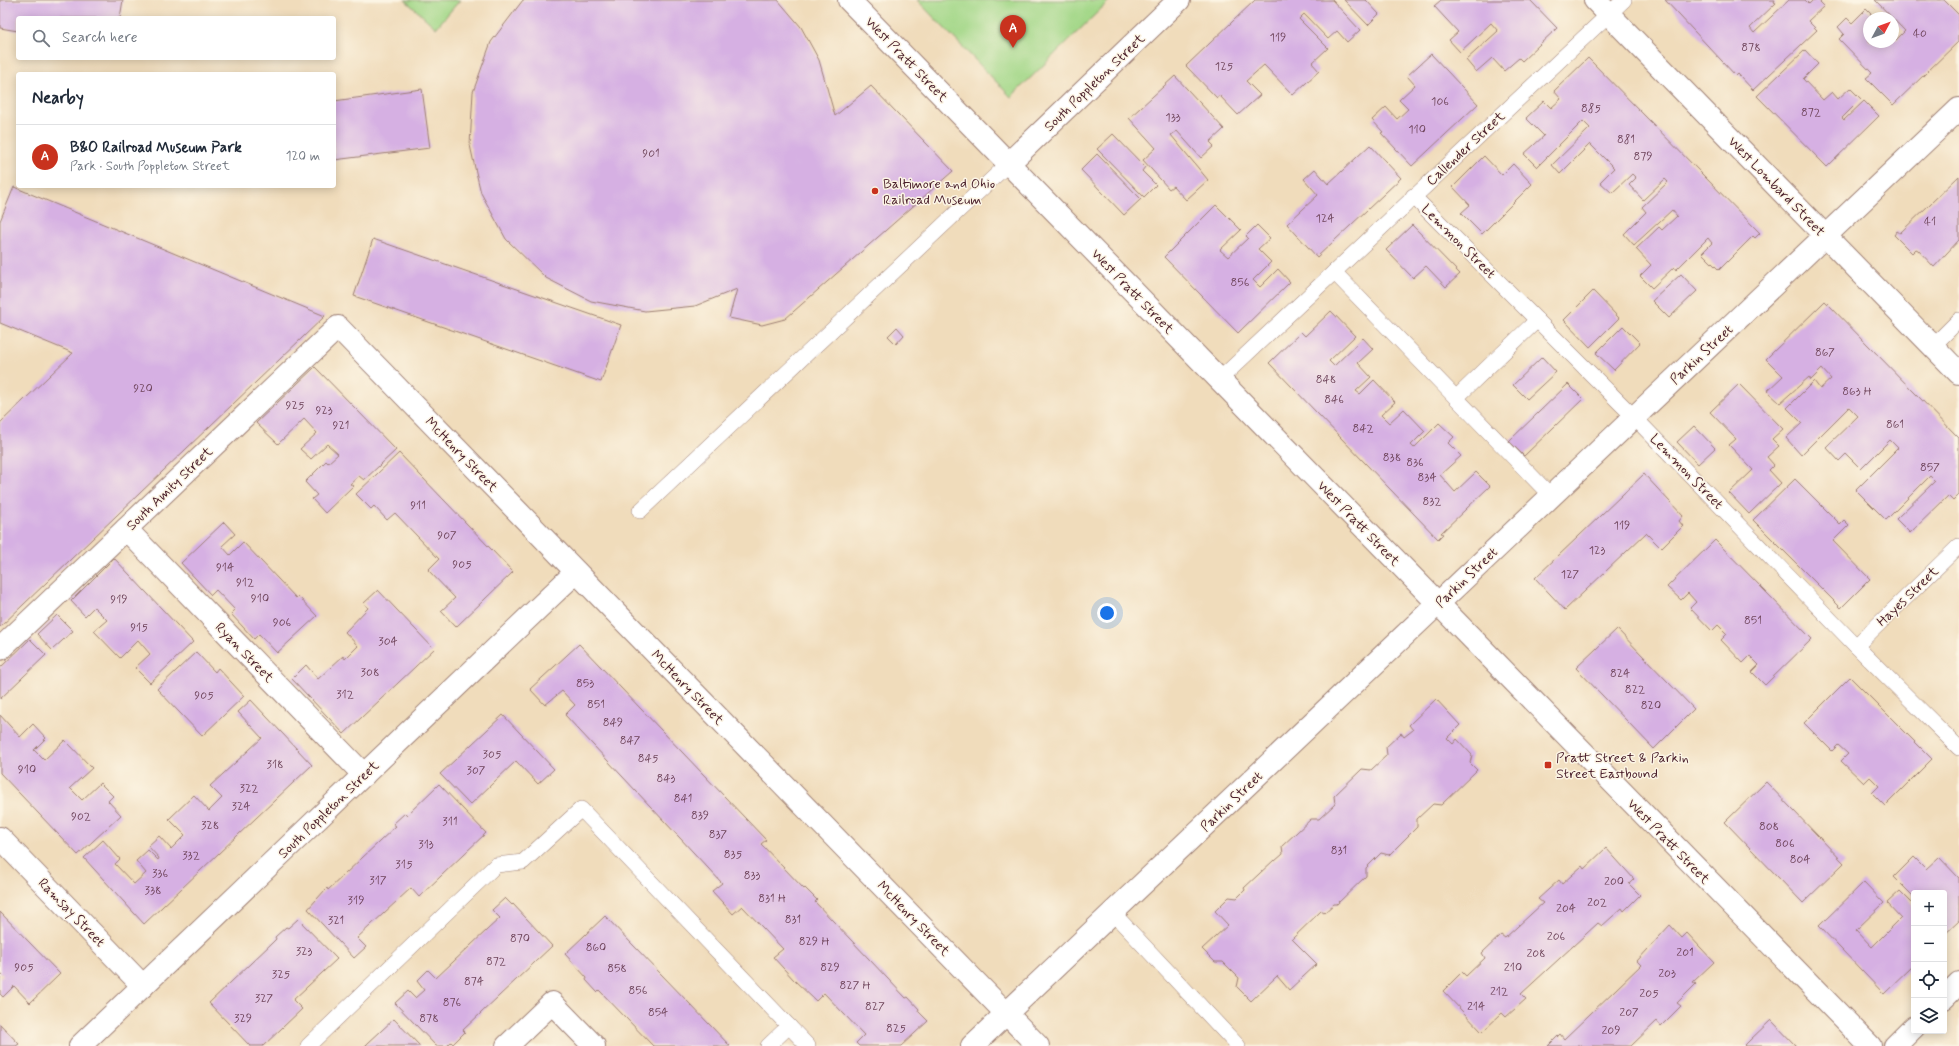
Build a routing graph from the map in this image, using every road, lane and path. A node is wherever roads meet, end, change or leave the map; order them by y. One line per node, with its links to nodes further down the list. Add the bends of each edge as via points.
1 (849, 0): 5 (street, West Pratt Street)
2 (1179, 0): 5 (street, South Poppleton Street)
3 (1609, 5): 6 (lane, Callender Street); 7 (street, West Lombard Street)
4 (1959, 109): 7 (street, Parkin Street)
5 (1008, 164): 14 (street, West Pratt Street); 18 (lane)
6 (1413, 196): 8 (lane, Callender Street); 9 (lane, Lemmon Street)
7 (1826, 236): 12 (street, West Lombard Street); 16 (street, Parkin Street)
8 (1334, 272): 14 (lane, Callender Street); 15 (lane)
9 (1537, 320): 15 (lane); 16 (lane, Lemmon Street)
10 (1959, 320): 12 (lane)
11 (338, 327): 19 (street, South Amity Street); 21 (street, McHenry Street)
12 (1933, 346): 13 (street, West Lombard Street)
13 (1959, 373)
14 (1220, 380): 22 (street, West Pratt Street)
15 (1456, 398): 17 (lane)
16 (1634, 417): 17 (street, Parkin Street); 23 (lane, Lemmon Street)
17 (1551, 496): 22 (street, Parkin Street)
18 (640, 512)
19 (126, 529): 24 (street, South Amity Street); 26 (street, Ryan Street)
20 (1959, 546): 23 (lane, Hayes Street)
21 (576, 572): 26 (street, South Poppleton Street); 32 (street, McHenry Street)
22 (1438, 604): 28 (street, Parkin Street); 44 (street, West Pratt Street)
23 (1856, 646): 25 (lane, Lemmon Street)
24 (0, 649)
25 (1959, 748)
26 (364, 775): 30 (street, South Poppleton Street)
27 (0, 838): 30 (street, Ramsay Street)
28 (1113, 913): 32 (street, Parkin Street); 43 (lane)
29 (1959, 983): 31 (street)
30 (143, 986): 35 (street, South Poppleton Street)
31 (1947, 995)
32 (1007, 1013): 41 (street, Parkin Street); 42 (street, McHenry Street)
33 (789, 1026): 36 (lane, via 581,809 522,862 496,865); 39 (lane); 40 (lane)
34 (1911, 1030): 45 (street)
35 (80, 1046)
36 (308, 1046)
37 (507, 1046): 38 (street, via 552,1002)
38 (594, 1046)
39 (768, 1046)
40 (808, 1046)
41 (972, 1046)
42 (1038, 1046)
43 (1238, 1046)
44 (1870, 1046)
45 (1895, 1046)

